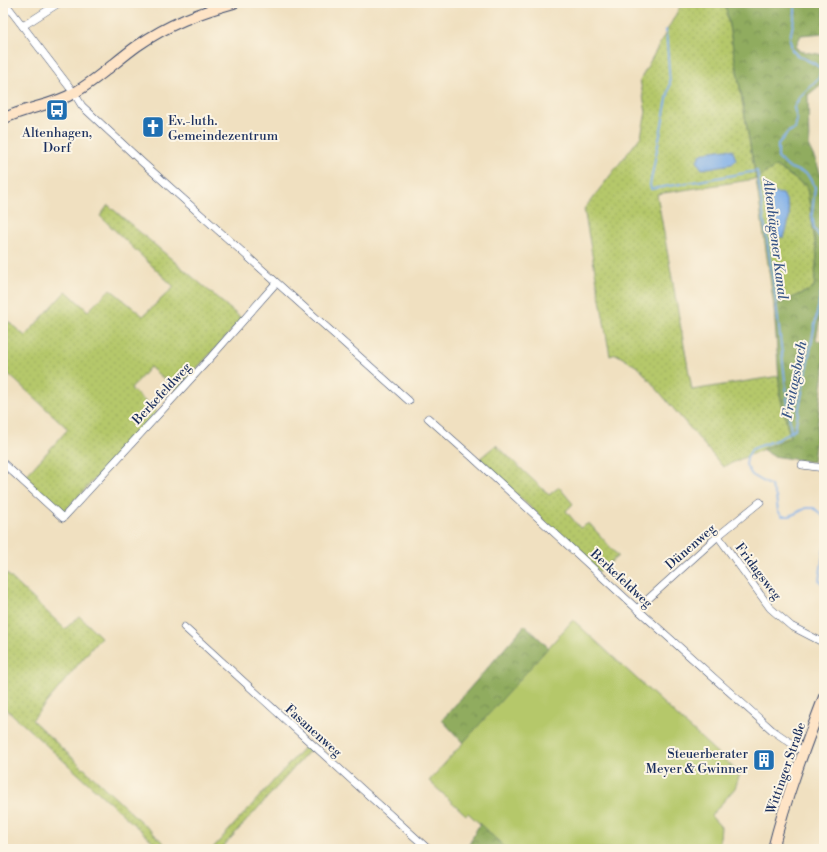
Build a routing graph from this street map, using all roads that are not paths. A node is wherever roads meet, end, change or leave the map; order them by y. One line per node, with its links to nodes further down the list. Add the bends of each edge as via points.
1 (5, 3): 4 (street)
2 (59, 3): 4 (street)
3 (234, 3): 5 (street, via 171,26 137,46)
4 (23, 26): 5 (street)
5 (74, 93): 6 (street, via 56,102); 7 (street, via 82,106 143,164)
6 (3, 119)
7 (276, 283): 8 (street); 10 (street, Berkefeldweg, via 63,518)
8 (408, 401)
9 (428, 418): 15 (street, Berkefeldweg)
10 (3, 463)
11 (802, 465): 12 (street)
12 (824, 468)
13 (760, 502): 14 (street, Dünenweg)
14 (718, 536): 15 (street, Dünenweg); 17 (street, Fridagsweg, via 770,608 791,626)
15 (637, 609): 19 (street, Berkefeldweg, via 772,730)
16 (184, 627): 20 (street, Fasanenweg)
17 (824, 643)
18 (824, 697): 19 (street, Wittinger Straße)
19 (804, 752): 21 (street, Wittinger Straße)
20 (428, 849)
21 (773, 849)

